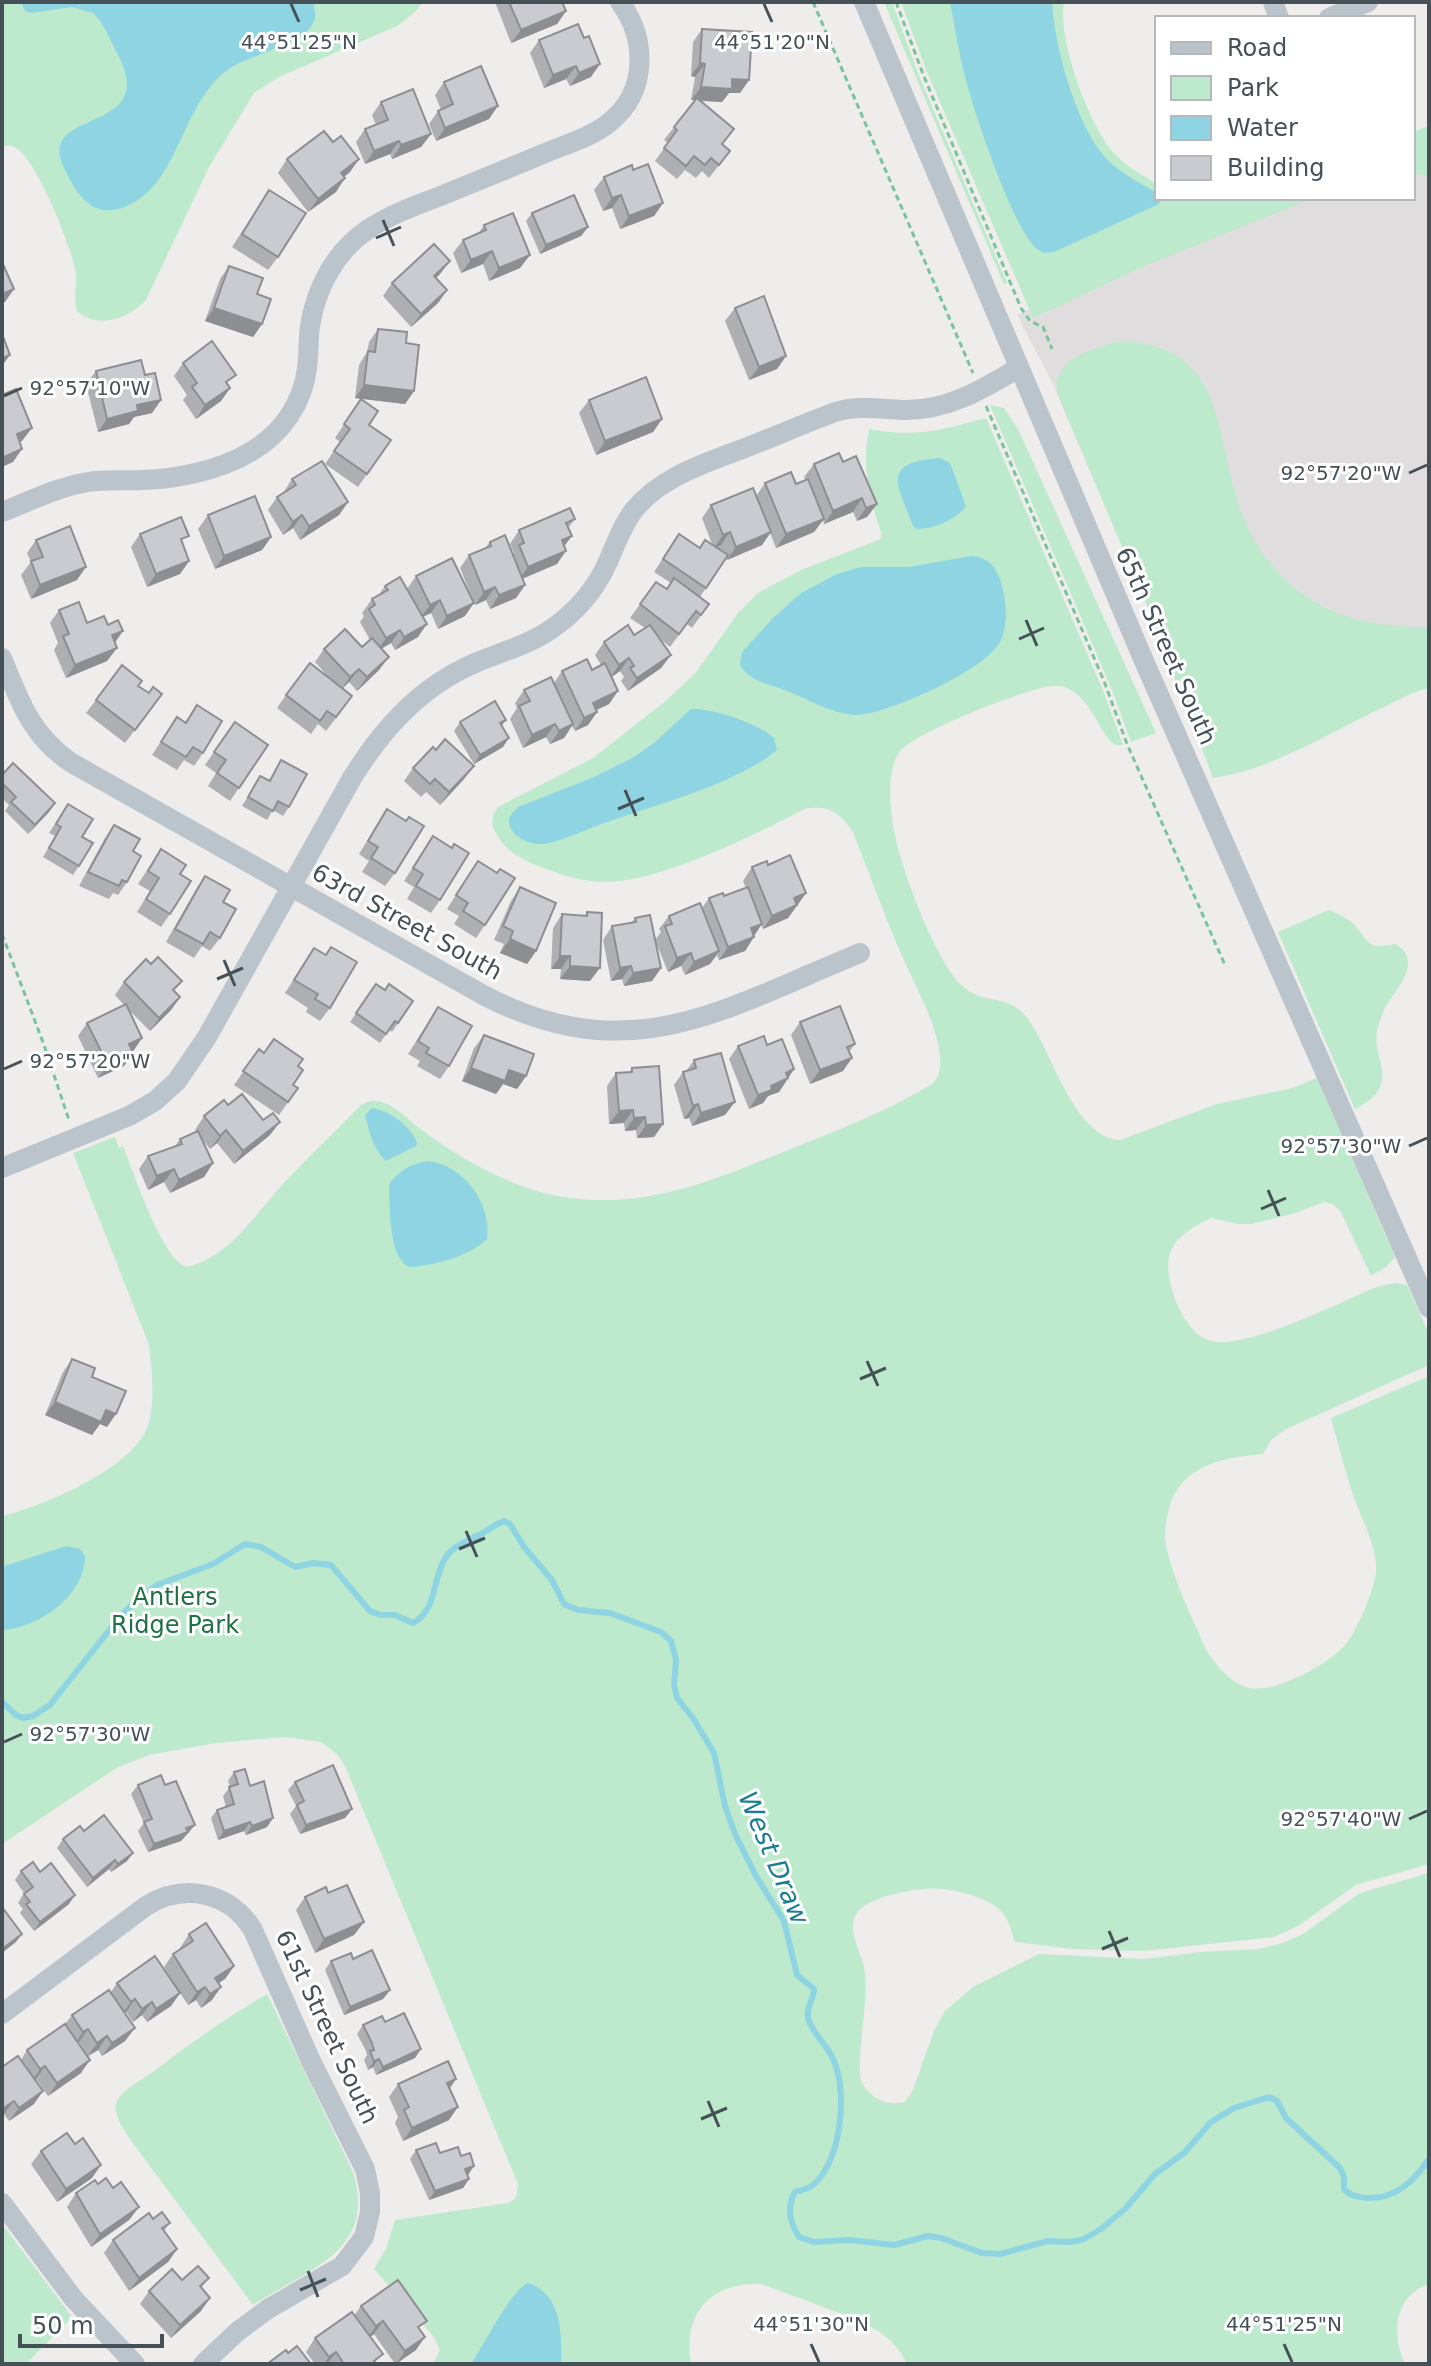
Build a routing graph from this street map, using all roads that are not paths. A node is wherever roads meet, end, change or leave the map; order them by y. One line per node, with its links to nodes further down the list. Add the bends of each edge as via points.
1 (620, 2): 6 (street, via 634,25 640,54 635,85 617,115 585,137 392,215 356,238 319,292 301,394 269,439 238,459 203,470 159,479 77,484)
2 (864, 2): 5 (street, 65th Street South)
3 (1368, 2): 4 (street)
4 (1334, 16)
5 (1018, 368): 8 (street, via 946,404 835,412 695,468 655,490 629,517 599,578 563,621 529,643 455,672 400,713 362,761); 11 (street, 65th Street South)
6 (2, 512)
7 (2, 658): 8 (street, 63rd Street South, via 31,723 61,756)
8 (292, 887): 9 (street, 63rd Street South, via 510,1009 580,1030 624,1032 681,1024); 10 (street, via 202,1047 170,1088 129,1116)
9 (860, 953)
10 (2, 1168)
11 (1429, 1308)
12 (2, 2014): 15 (street, 61st Street South, via 167,1895 194,1892 219,1898 253,1930 365,2169 369,2219 358,2247 338,2269 268,2309)
13 (2, 2203): 14 (street, via 73,2298)
14 (135, 2364)
15 (203, 2364)

